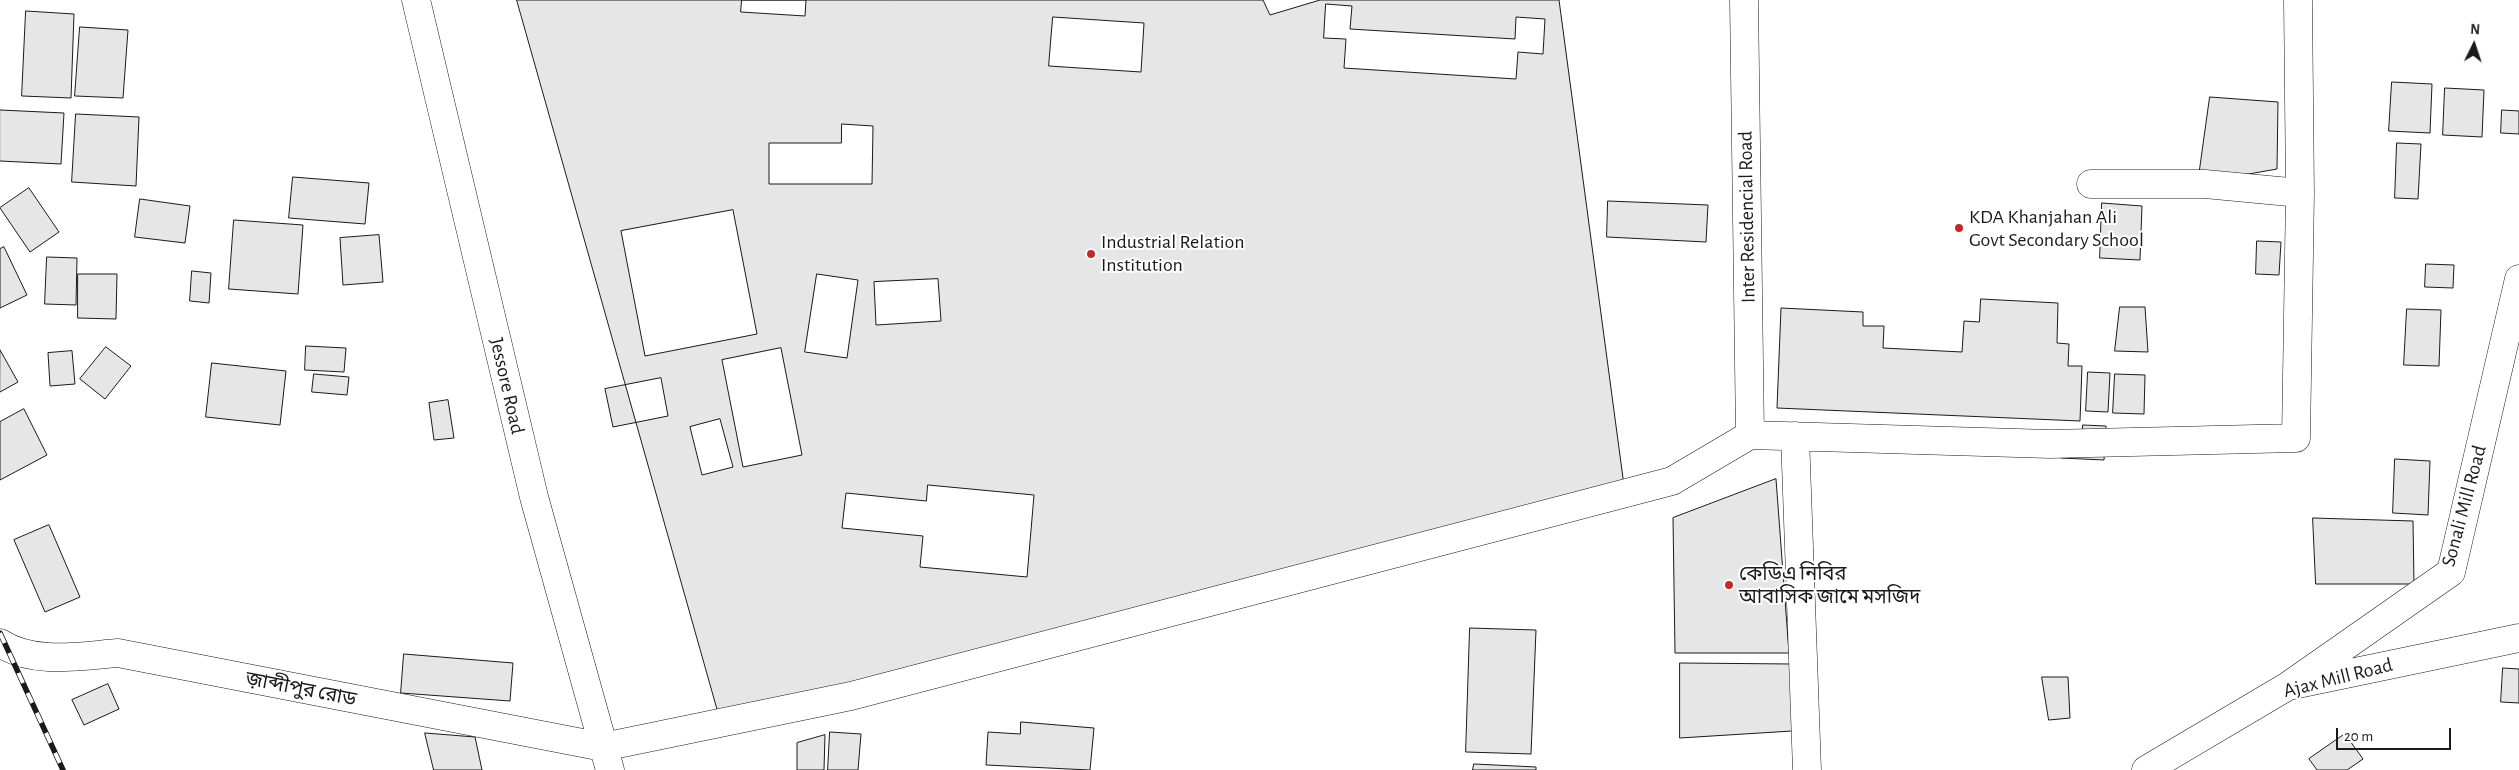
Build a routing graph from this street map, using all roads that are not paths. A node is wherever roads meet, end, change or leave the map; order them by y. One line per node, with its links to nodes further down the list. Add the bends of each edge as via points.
1 (416, 0): 12 (main road, Jessore Road, via 534,497)
2 (1744, 0): 7 (main road, Inter Residencial Road)
3 (2298, 0): 5 (main road)
4 (2091, 184): 5 (main road, via 2205,184)
5 (2300, 193): 8 (main road, via 2296,438 2050,444)
6 (2519, 279): 11 (main road, Sonali Mill Road, via 2450,572)
7 (1750, 435): 8 (main road); 12 (main road, via 1672,481)
8 (1795, 436): 13 (main road)
9 (2519, 638): 11 (main road, Ajax Mill Road)
10 (0, 643): 12 (main road, জ়াব্দীপুর রোড, via 7,648 46,658 118,654)
11 (2288, 686): 14 (main road, Ajax Mill Road)
12 (606, 758)
13 (1808, 770)
14 (2146, 770)

